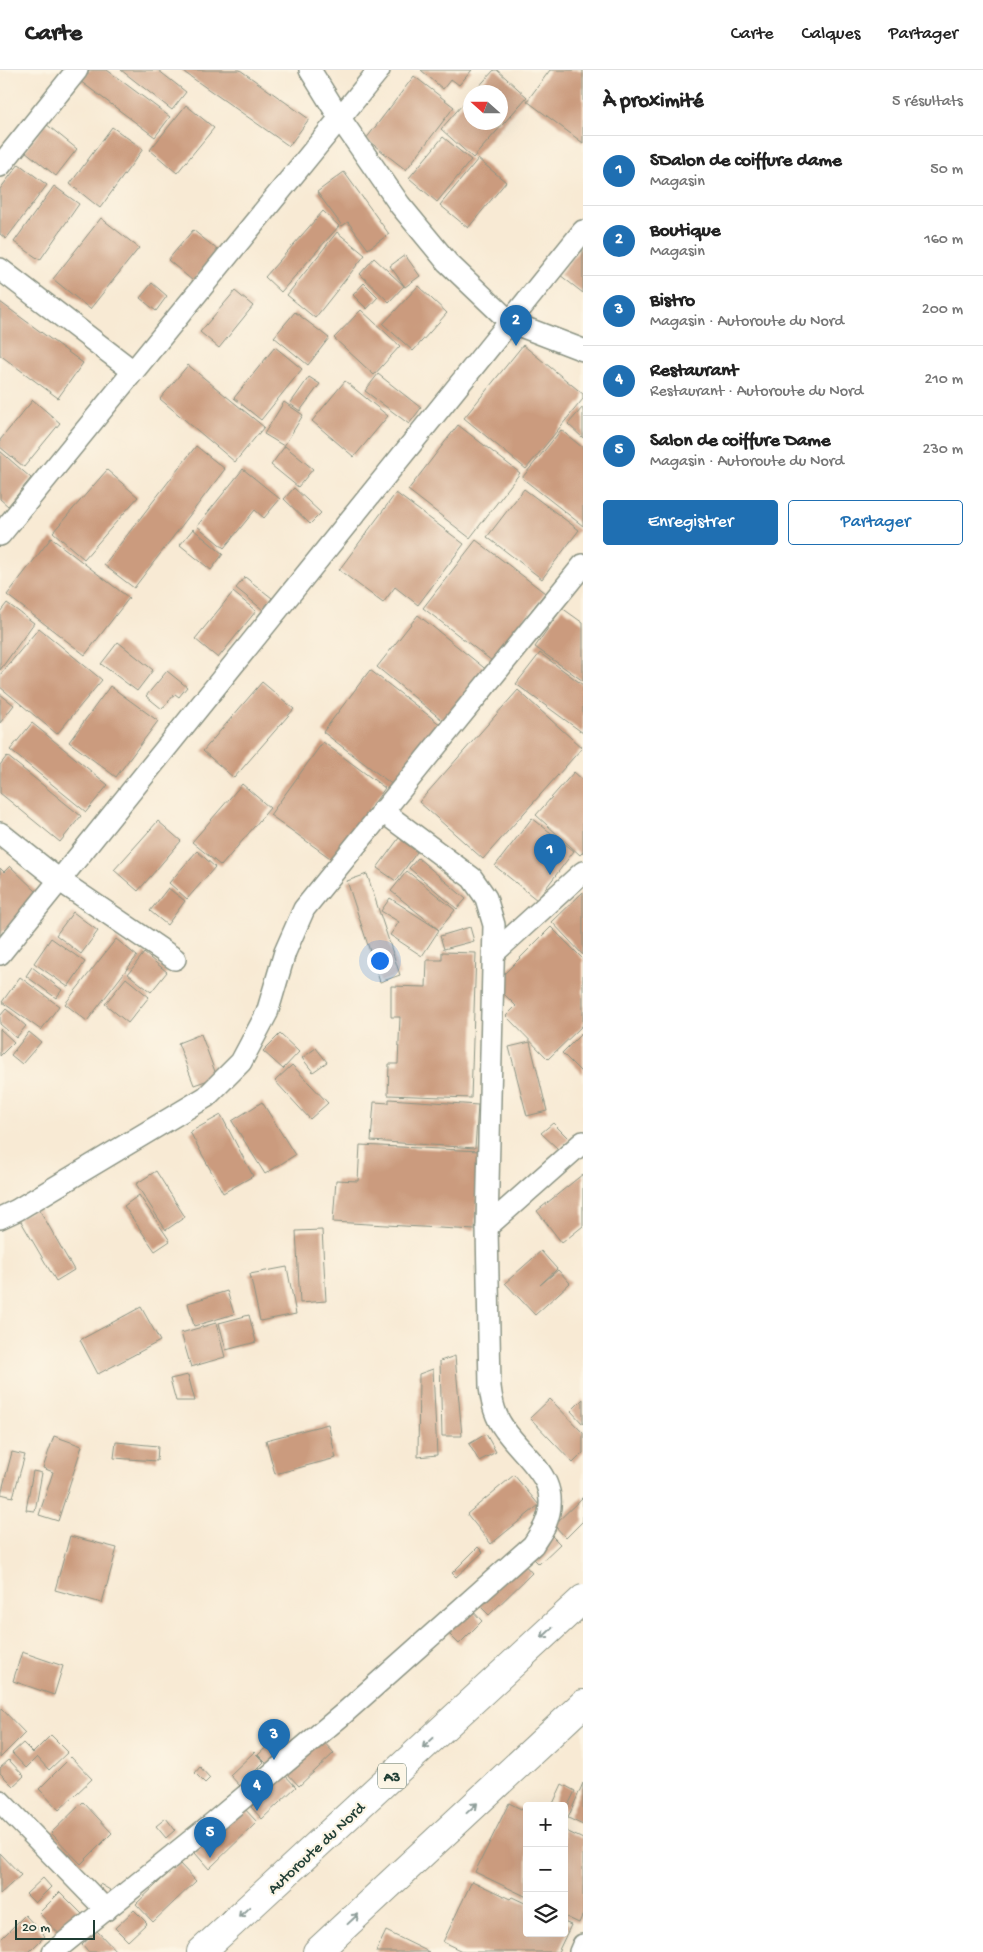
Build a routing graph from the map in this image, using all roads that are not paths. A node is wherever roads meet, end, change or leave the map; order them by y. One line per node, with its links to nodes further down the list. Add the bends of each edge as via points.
1 (77, 70): 5 (street)
2 (310, 70): 4 (street)
3 (379, 70): 4 (street)
4 (339, 117): 8 (street, via 400,205 447,262); 10 (street)
5 (0, 166)
6 (583, 232): 8 (street)
7 (0, 269): 10 (street)
8 (510, 322): 9 (street); 16 (street)
9 (583, 350)
10 (133, 371): 11 (street)
11 (0, 535)
12 (583, 564): 13 (street)
13 (382, 811): 17 (street, via 472,878 486,898 494,925); 21 (street, via 304,909 286,952 267,1013 241,1062 206,1097)
14 (0, 833): 16 (street)
15 (583, 872): 17 (street)
16 (59, 880): 18 (street); 19 (street)
17 (494, 953): 22 (street)
18 (0, 954)
19 (175, 959)
20 (583, 1142): 22 (street)
21 (0, 1218)
22 (487, 1227): 26 (street, via 493,1408 505,1430 540,1470 549,1486 545,1525 532,1544 342,1715)
23 (583, 1599): 29 (highway, Autoroute du Nord / A3, one-way to 29)
24 (583, 1704): 30 (highway, one-way to 24)
25 (0, 1801): 26 (street)
26 (106, 1910): 28 (street)
27 (583, 1946): 31 (street)
28 (54, 1952)
29 (201, 1952)
30 (317, 1952)
31 (580, 1952)

